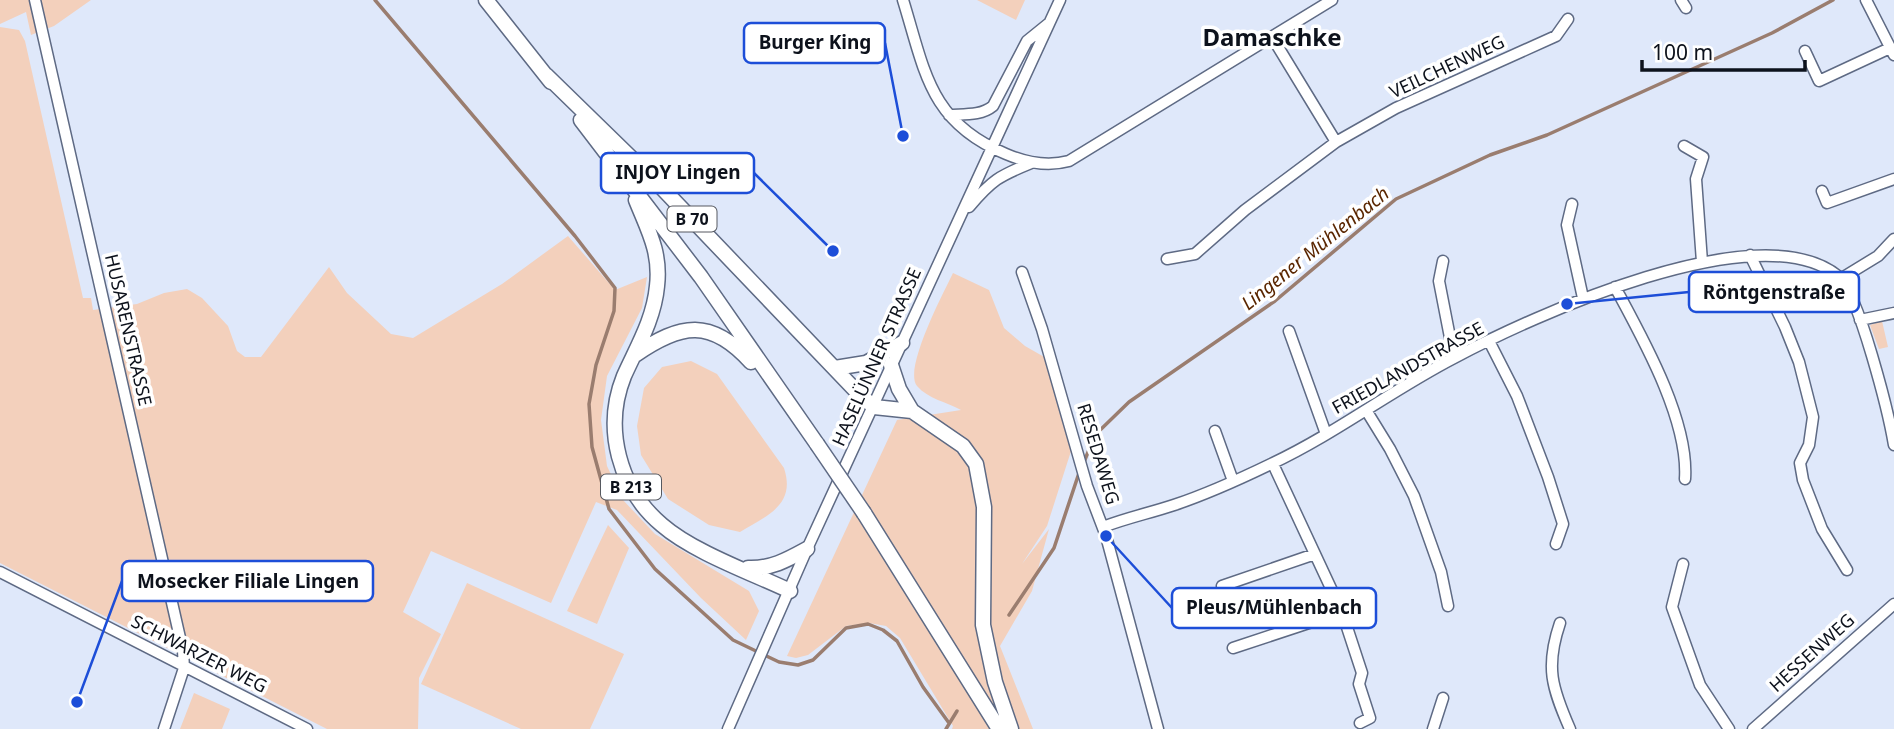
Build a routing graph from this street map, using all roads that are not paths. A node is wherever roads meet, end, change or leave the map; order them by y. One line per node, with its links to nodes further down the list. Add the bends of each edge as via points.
1 (35, 0): 66 (street, HUSARENSTRASSE, via 151,503)
2 (486, 0): 12 (main road, B 70)
3 (903, 0): 13 (street, via 926,78)
4 (1060, 0): 8 (street, HASELÜNNER STRASSE)
5 (1332, 0): 9 (street)
6 (1866, 0): 11 (street)
7 (1568, 19): 14 (street, VEILCHENWEG, via 1556,36 1396,108)
8 (1050, 22): 13 (street, via 1027,41 987,111); 16 (street, HASELÜNNER STRASSE)
9 (1272, 37): 14 (street); 17 (street, via 1069,161)
10 (1805, 51): 11 (street, via 1819,81)
11 (1892, 52)
12 (546, 75): 18 (main road, B 70); 40 (main road, B 70)
13 (949, 115): 16 (street)
14 (1336, 142): 25 (street, VEILCHENWEG, via 1195,254)
15 (1684, 146): 27 (street, via 1703,157 1696,179)
16 (991, 148): 17 (street); 22 (street, HASELÜNNER STRASSE)
17 (1031, 163): 22 (street, via 990,183)
18 (627, 179): 37 (main road, via 650,229 657,267 652,311); 41 (main road, B 70)
19 (1894, 179): 20 (street, via 1827,203)
20 (1822, 191)
21 (1572, 204): 31 (street, via 1567,225)
22 (960, 218): 36 (street, HASELÜNNER STRASSE)
23 (1894, 239): 29 (street, via 1878,256)
24 (1751, 256): 27 (street, FRIEDLANDSTRASSE); 29 (street, FRIEDLANDSTRASSE, via 1815,262); 57 (street, via 1799,362 1813,417 1809,445 1800,463 1803,480 1822,529)
25 (1167, 260)
26 (1443, 261): 38 (street, via 1439,281)
27 (1702, 262): 30 (street, FRIEDLANDSTRASSE)
28 (1022, 272): 51 (street, RESEDAWEG)
29 (1842, 278): 33 (street)
30 (1615, 287): 31 (street, FRIEDLANDSTRASSE); 49 (street, via 1665,386 1686,461)
31 (1583, 298): 35 (street, FRIEDLANDSTRASSE)
32 (1894, 313): 33 (street)
33 (1860, 320): 47 (street)
34 (1289, 331): 46 (street)
35 (1489, 341): 38 (street, FRIEDLANDSTRASSE); 52 (street, via 1548,477 1563,524)
36 (902, 343): 39 (street, HASELÜNNER STRASSE); 40 (main road, via 866,363)
37 (634, 355): 41 (main road, via 672,332 707,331 737,346); 56 (main road, B 213, via 615,407 616,443 626,479 662,525)
38 (1454, 358): 43 (street, FRIEDLANDSTRASSE)
39 (891, 365): 42 (street, HASELÜNNER STRASSE); 44 (main road)
40 (835, 368): 42 (main road, B 70)
41 (788, 401): 72 (main road, B 70, bridge)
42 (873, 407): 44 (main road); 53 (street, HASELÜNNER STRASSE)
43 (1366, 410): 46 (street, FRIEDLANDSTRASSE); 62 (street, via 1414,496)
44 (912, 411): 73 (main road, via 943,430 976,464 984,507 983,625)
45 (1214, 431): 50 (street)
46 (1326, 434): 48 (street, FRIEDLANDSTRASSE)
47 (1894, 445)
48 (1273, 464): 50 (street, FRIEDLANDSTRASSE); 54 (street)
49 (1685, 479)
50 (1233, 481): 51 (street, FRIEDLANDSTRASSE, via 1173,506)
51 (1103, 527): 74 (street, RESEDAWEG)
52 (1556, 544)
53 (807, 550): 56 (main road, B 213, via 775,566); 60 (street, HASELÜNNER STRASSE)
54 (1315, 554): 59 (street); 63 (street)
55 (1683, 564): 77 (street, via 1672,607 1700,684)
56 (740, 567): 60 (main road, B 213)
57 (1847, 570)
58 (0, 572): 66 (street, SCHWARZER WEG)
59 (1222, 586)
60 (790, 591): 71 (street, HASELÜNNER STRASSE)
61 (1894, 604): 78 (street, HESSENWEG)
62 (1448, 606)
63 (1342, 612): 65 (street); 68 (street, via 1362,673 1359,684 1370,718)
64 (1560, 623): 76 (street, via 1550,675)
65 (1233, 648)
66 (184, 668): 69 (street); 70 (street, SCHWARZER WEG)
67 (1443, 698): 75 (street)
68 (1360, 723)
69 (164, 729)
70 (307, 729)
71 (728, 729)
72 (999, 729)
73 (1011, 729)
74 (1158, 729)
75 (1433, 729)
76 (1570, 729)
77 (1729, 729)
78 (1753, 729)

